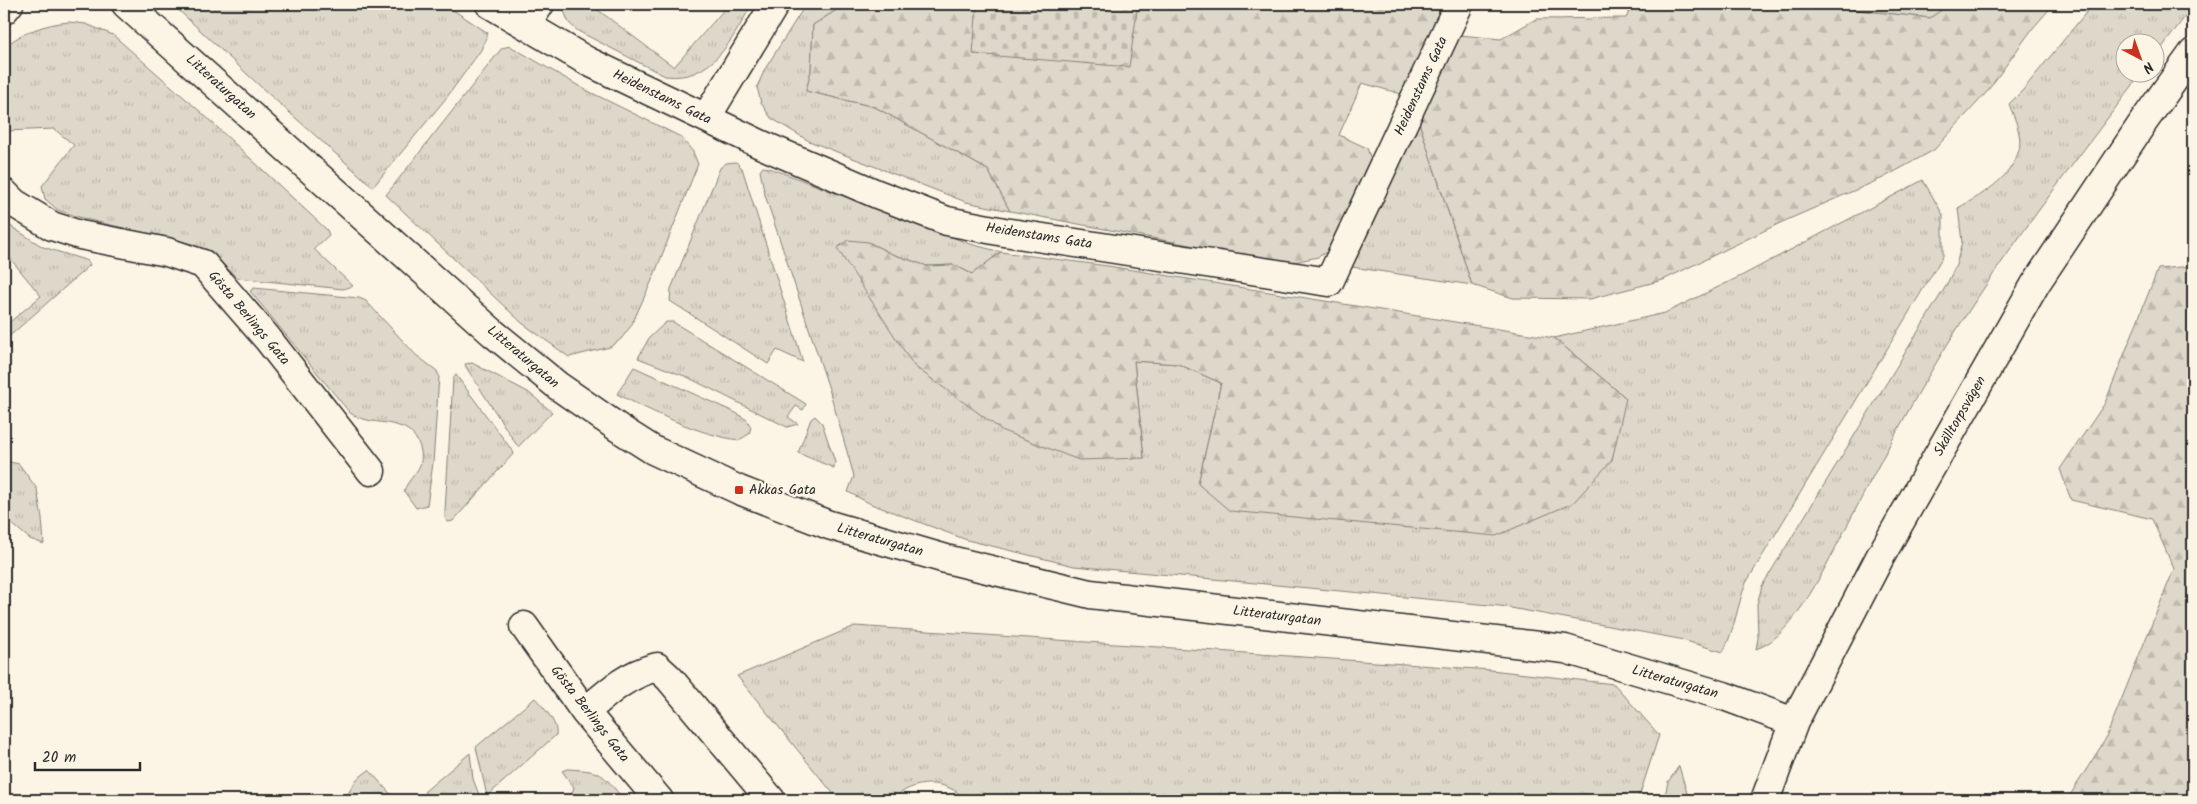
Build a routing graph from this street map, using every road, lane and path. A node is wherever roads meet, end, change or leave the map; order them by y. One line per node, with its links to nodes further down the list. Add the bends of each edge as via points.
1 (9, 4): 6 (street)
2 (126, 4): 14 (street, Litteraturgatan, via 494,333 558,386 653,450 739,490 829,525 946,559 1090,594 1565,649 1724,696)
3 (490, 4): 7 (street, Heidenstams Gata)
4 (775, 4): 9 (street)
5 (1459, 4): 9 (street, Heidenstams Gata, via 1329,282 947,221 850,183)
6 (4, 10)
7 (533, 14): 9 (street, Heidenstams Gata, via 587,61)
8 (2193, 53): 14 (street, Skälltorpsvägen, via 2036,284 1880,557)
9 (706, 118)
10 (4, 193): 11 (street, Gösta Berlings Gata, via 14,203 52,226 80,235 167,252 203,264 267,338)
11 (371, 471)
12 (524, 626): 13 (street, Gösta Berlings Gata)
13 (585, 712): 15 (street, Gösta Berlings Gata); 16 (street, via 617,684 638,672 657,667)
14 (1794, 722): 17 (street, Skälltorpsvägen)
15 (659, 800)
16 (771, 800)
17 (1765, 800)

